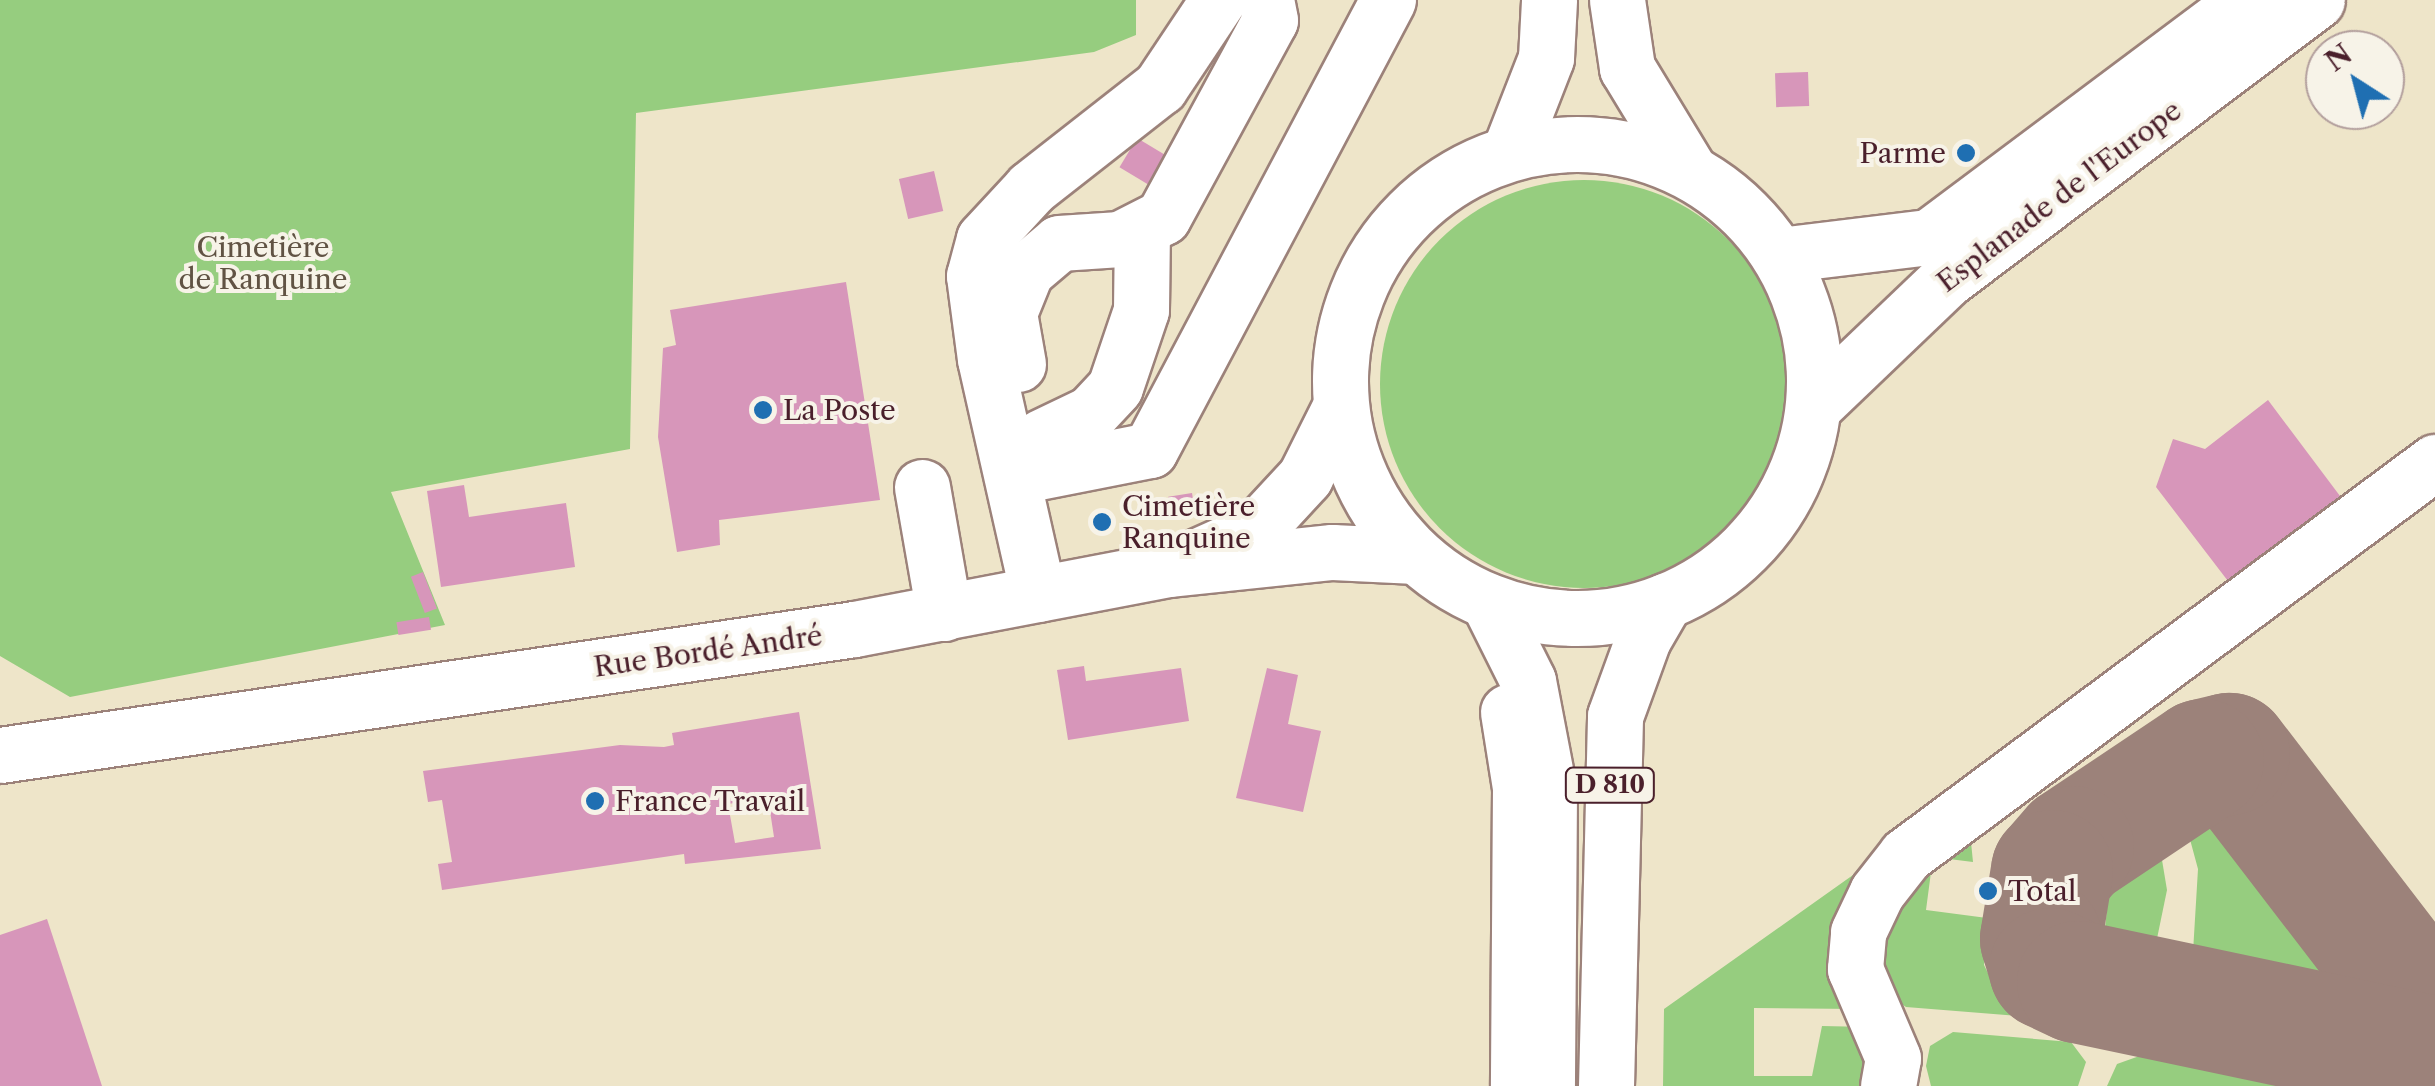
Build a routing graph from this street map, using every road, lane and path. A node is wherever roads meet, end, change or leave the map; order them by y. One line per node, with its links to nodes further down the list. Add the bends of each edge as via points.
1 (1173, 0): 10 (street, via 1141,61)
2 (1218, 0): 10 (street, via 1160,87)
3 (1266, 0): 12 (street, via 1270,20 1162,217)
4 (1388, 0): 17 (street, via 1150,450)
5 (1549, 0): 9 (street, via 1546,58)
6 (1616, 0): 11 (street, via 1627,68)
7 (2246, 0): 13 (street, Esplanade de l'Europe, via 1929,237)
8 (2317, 0): 15 (street, Esplanade de l'Europe, via 1947,279)
9 (1510, 152): 11 (street, via 1556,143 1624,146); 14 (street, via 1424,199 1373,258 1344,329)
10 (1073, 157): 17 (street, via 1031,188 984,239 974,276 986,359)
11 (1689, 170): 13 (street, via 1741,206)
12 (1142, 233): 17 (street, via 1141,310 1115,388); 17 (street, via 1059,243 1041,254 1015,289 1010,339)
13 (1780, 255): 15 (street, via 1802,303 1814,353)
14 (1340, 406): 19 (street, via 1353,462 1379,512); 20 (street, via 1305,477 1256,530)
15 (1814, 406): 23 (street, via 1798,468 1767,524 1721,570)
16 (2435, 462): 29 (street, via 1906,855 1877,892 1858,932 1855,969 1886,1033 1893,1058)
17 (1032, 476): 21 (street)
18 (922, 487): 24 (street)
19 (1416, 556): 20 (street, Rue Bordé André, via 1332,552); 22 (street)
20 (1170, 569): 21 (street, Rue Bordé André)
21 (1038, 594): 24 (street, Rue Bordé André)
22 (1488, 601): 23 (street, via 1546,616); 26 (street, via 1520,788); 27 (street, D 810, via 1528,681 1549,792)
23 (1665, 601): 28 (street, D 810, via 1643,638 1615,716)
24 (944, 612): 25 (street, Rue Bordé André)
25 (0, 755)
26 (1518, 1086)
27 (1547, 1086)
28 (1606, 1086)
29 (1888, 1086)

